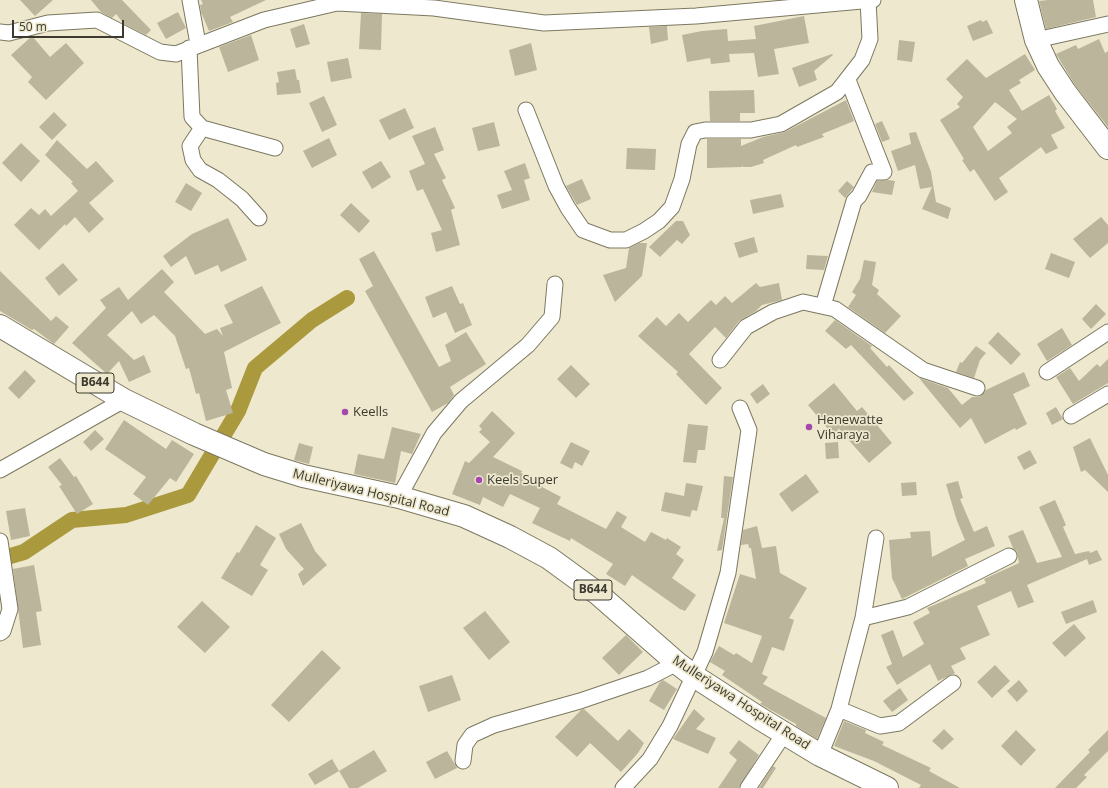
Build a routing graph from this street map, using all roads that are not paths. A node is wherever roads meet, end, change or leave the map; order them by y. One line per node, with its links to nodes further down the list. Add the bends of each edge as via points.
1 (190, 0): 9 (street)
2 (868, 0): 3 (street); 5 (street); 10 (street, via 870,39 862,60)
3 (873, 0)
4 (1026, 0): 8 (main road)
5 (747, 6): 9 (street, via 696,16 544,23 434,8 337,3 264,20)
6 (1108, 24): 8 (street)
7 (0, 32): 9 (street, via 8,33 48,23 97,20 160,52 176,54)
8 (1036, 40): 14 (main road, via 1048,66 1065,92)
9 (193, 46): 12 (street, via 192,117)
10 (848, 80): 11 (street, via 837,92 781,124 751,130 695,132 672,207 654,225 626,240 610,240 583,230 556,186); 17 (street, via 884,172 872,172 854,201)
11 (526, 110)
12 (202, 128): 13 (street); 15 (street, via 190,146 193,160 200,170 242,199)
13 (275, 148)
14 (1108, 148)
15 (258, 218)
16 (555, 284): 28 (street, via 552,317 528,345 461,401 434,433)
17 (823, 306): 20 (street, via 802,302 773,312 746,327); 22 (street, via 835,309 923,370)
18 (0, 326): 24 (main road, Mulleriyawa Hospital Road / B644)
19 (1108, 332): 21 (street)
20 (720, 360)
21 (1046, 372)
22 (976, 388)
23 (1108, 394): 26 (street)
24 (124, 400): 27 (street); 28 (main road, Mulleriyawa Hospital Road / B644, via 264,464 303,476)
25 (740, 408): 35 (street, via 749,430 728,573)
26 (1071, 416)
27 (0, 470)
28 (399, 497): 34 (main road, Mulleriyawa Hospital Road / B644, via 464,516 549,558 597,593)
29 (876, 538): 32 (street)
30 (0, 541): 33 (street, via 10,609)
31 (1009, 556): 32 (street, via 908,607)
32 (863, 618): 37 (street)
33 (0, 633)
34 (677, 663): 35 (main road, Mulleriyawa Hospital Road / B644); 40 (street, via 648,678 580,702 494,725 472,735 466,745)
35 (694, 676): 38 (main road, Mulleriyawa Hospital Road / B644); 41 (street, via 670,726 650,759)
36 (953, 683): 37 (street, via 899,723 880,726)
37 (839, 709): 39 (street)
38 (784, 734): 39 (main road, Mulleriyawa Hospital Road / B644); 42 (street)
39 (820, 755): 43 (main road, Mulleriyawa Hospital Road / B644)
40 (463, 761)
41 (623, 788)
42 (748, 788)
43 (887, 788)

